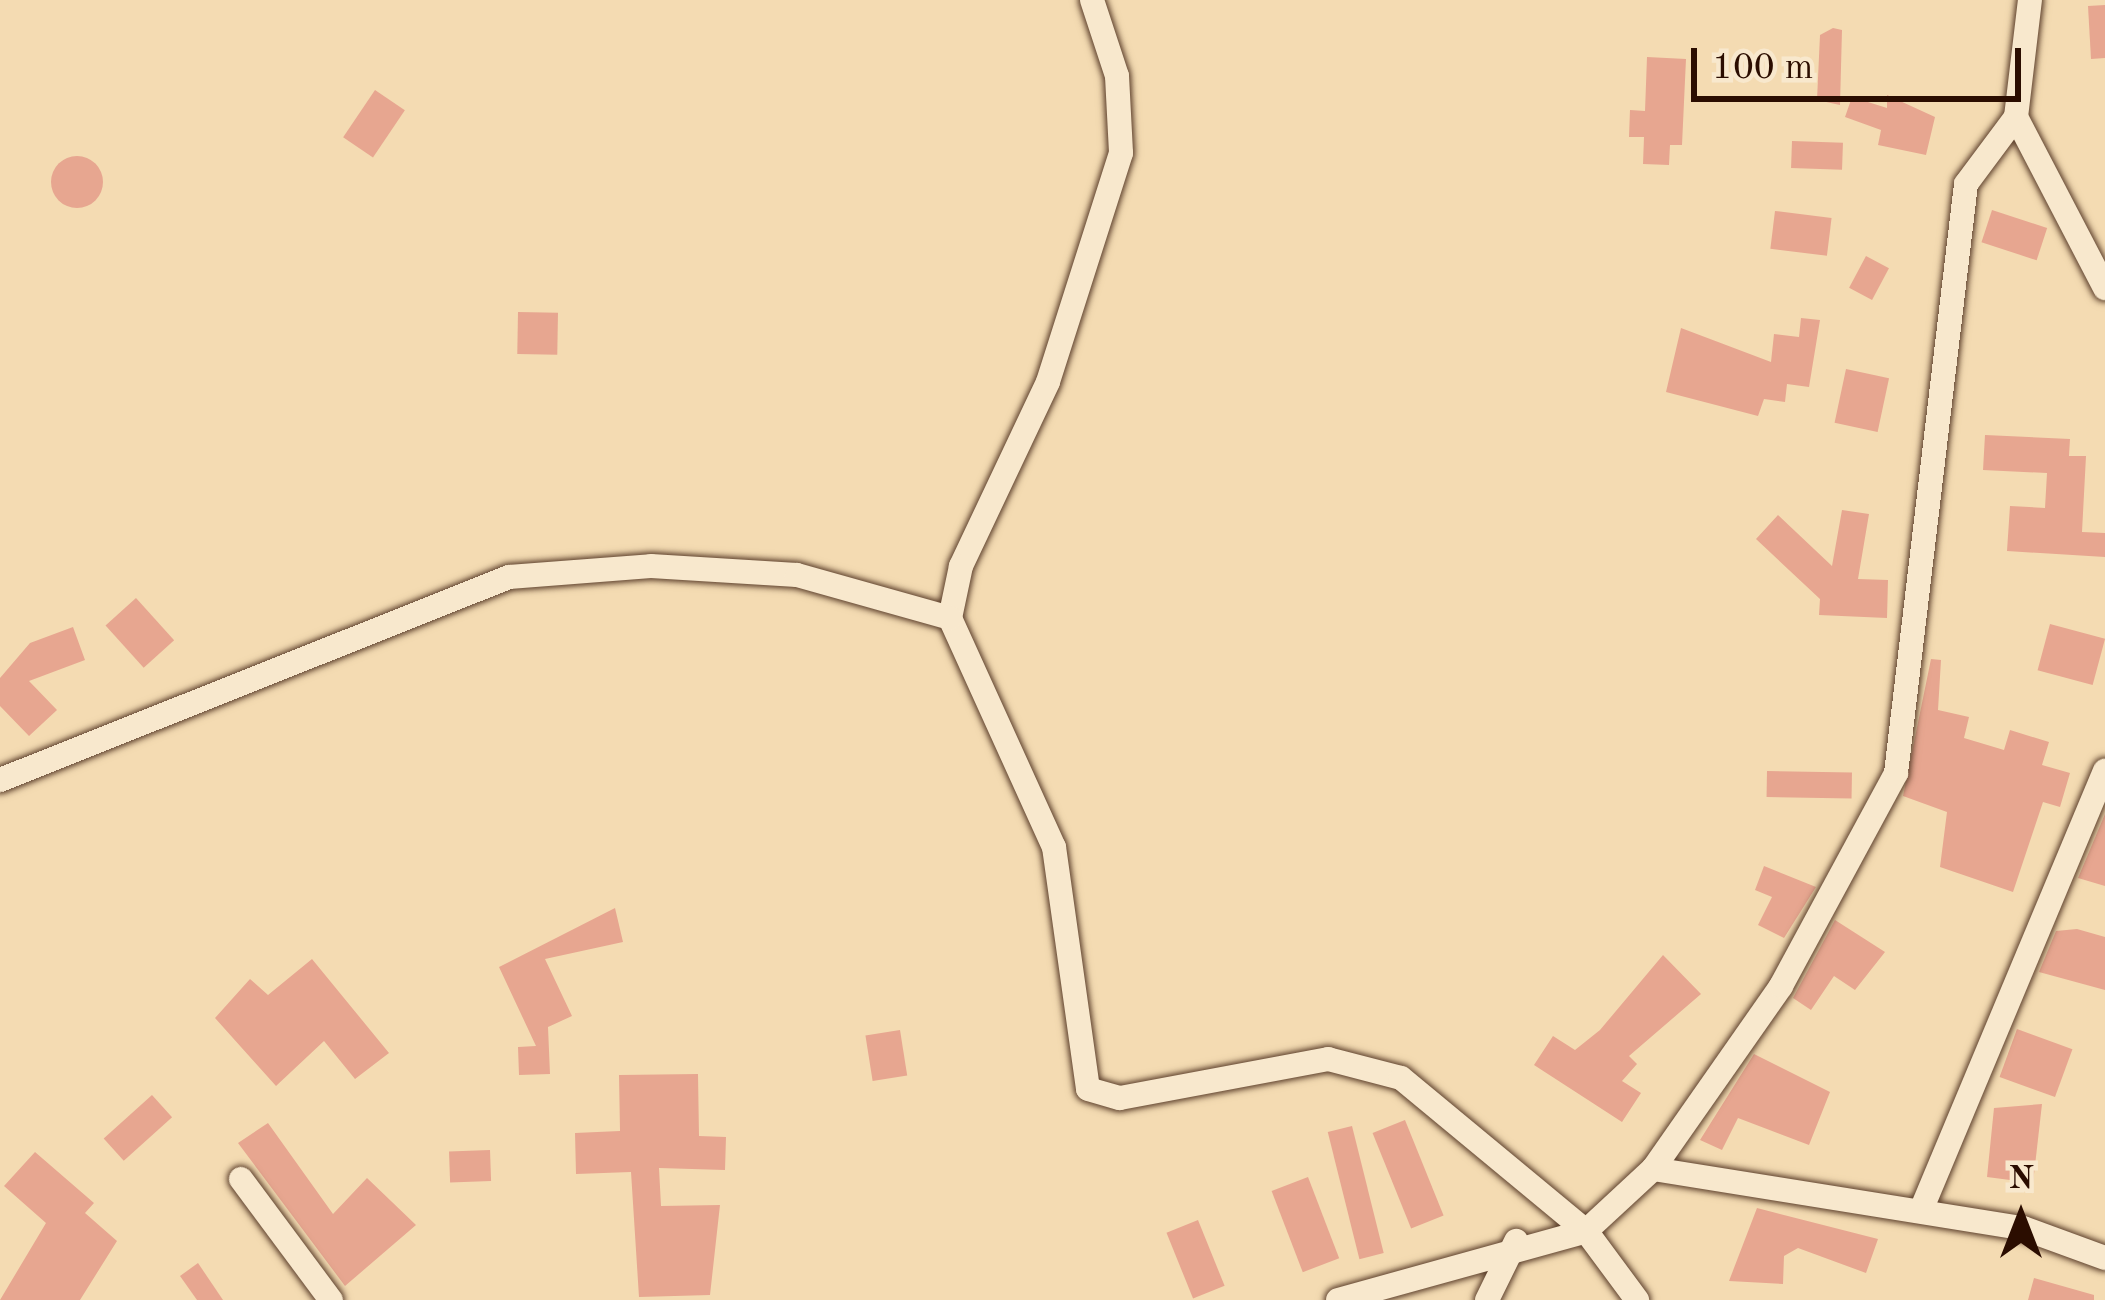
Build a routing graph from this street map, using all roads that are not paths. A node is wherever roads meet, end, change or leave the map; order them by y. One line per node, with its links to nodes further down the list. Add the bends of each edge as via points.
1 (1092, 0): 5 (street, via 1117,76 1121,153 1048,382 961,566)
2 (2030, 0): 3 (street)
3 (2016, 117): 4 (street); 8 (street, via 1966,184 1896,773 1780,986)
4 (2105, 288)
5 (950, 618): 7 (street, via 797,575 650,566 509,577); 11 (street, via 1054,847 1088,1089 1120,1098 1292,1062 1364,1065 1401,1078)
6 (2105, 771): 10 (street)
7 (0, 779)
8 (1652, 1168): 10 (street); 11 (street)
9 (241, 1179): 14 (street)
10 (1922, 1208): 13 (street)
11 (1586, 1231): 12 (street); 17 (street)
12 (1516, 1241): 15 (street); 16 (street)
13 (2105, 1258)
14 (331, 1300)
15 (1337, 1300)
16 (1487, 1300)
17 (1637, 1300)

